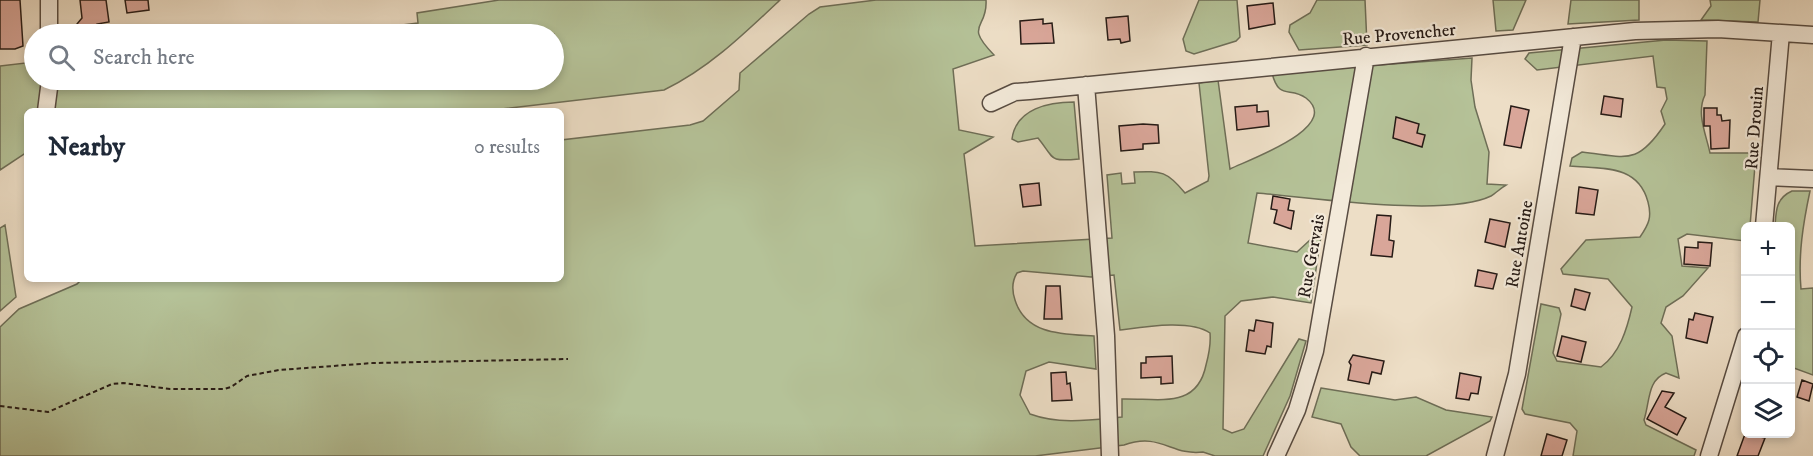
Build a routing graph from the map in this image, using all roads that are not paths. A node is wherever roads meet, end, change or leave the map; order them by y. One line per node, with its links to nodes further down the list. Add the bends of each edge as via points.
1 (49, 0): 2 (street)
2 (49, 24)
3 (1780, 33): 4 (street, Rue Provencher); 5 (street, Rue Provencher, via 1686,29); 11 (street, Rue Drouin)
4 (1813, 35)
5 (1573, 37): 6 (street, Rue Provencher); 17 (street, Rue Antoine, via 1517,374)
6 (1366, 56): 7 (street, Rue Provencher); 16 (street, Rue Gervais, via 1315,351 1297,410)
7 (1086, 85): 9 (street, Rue Provencher, via 1015,92); 15 (street, via 1106,336)
8 (49, 90): 10 (street)
9 (991, 103)
10 (46, 108)
11 (1769, 177): 12 (street); 13 (street, Rue Drouin)
12 (1813, 179)
13 (1764, 222)
14 (1741, 352): 18 (street)
15 (1110, 456)
16 (1276, 456)
17 (1495, 456)
18 (1709, 456)

